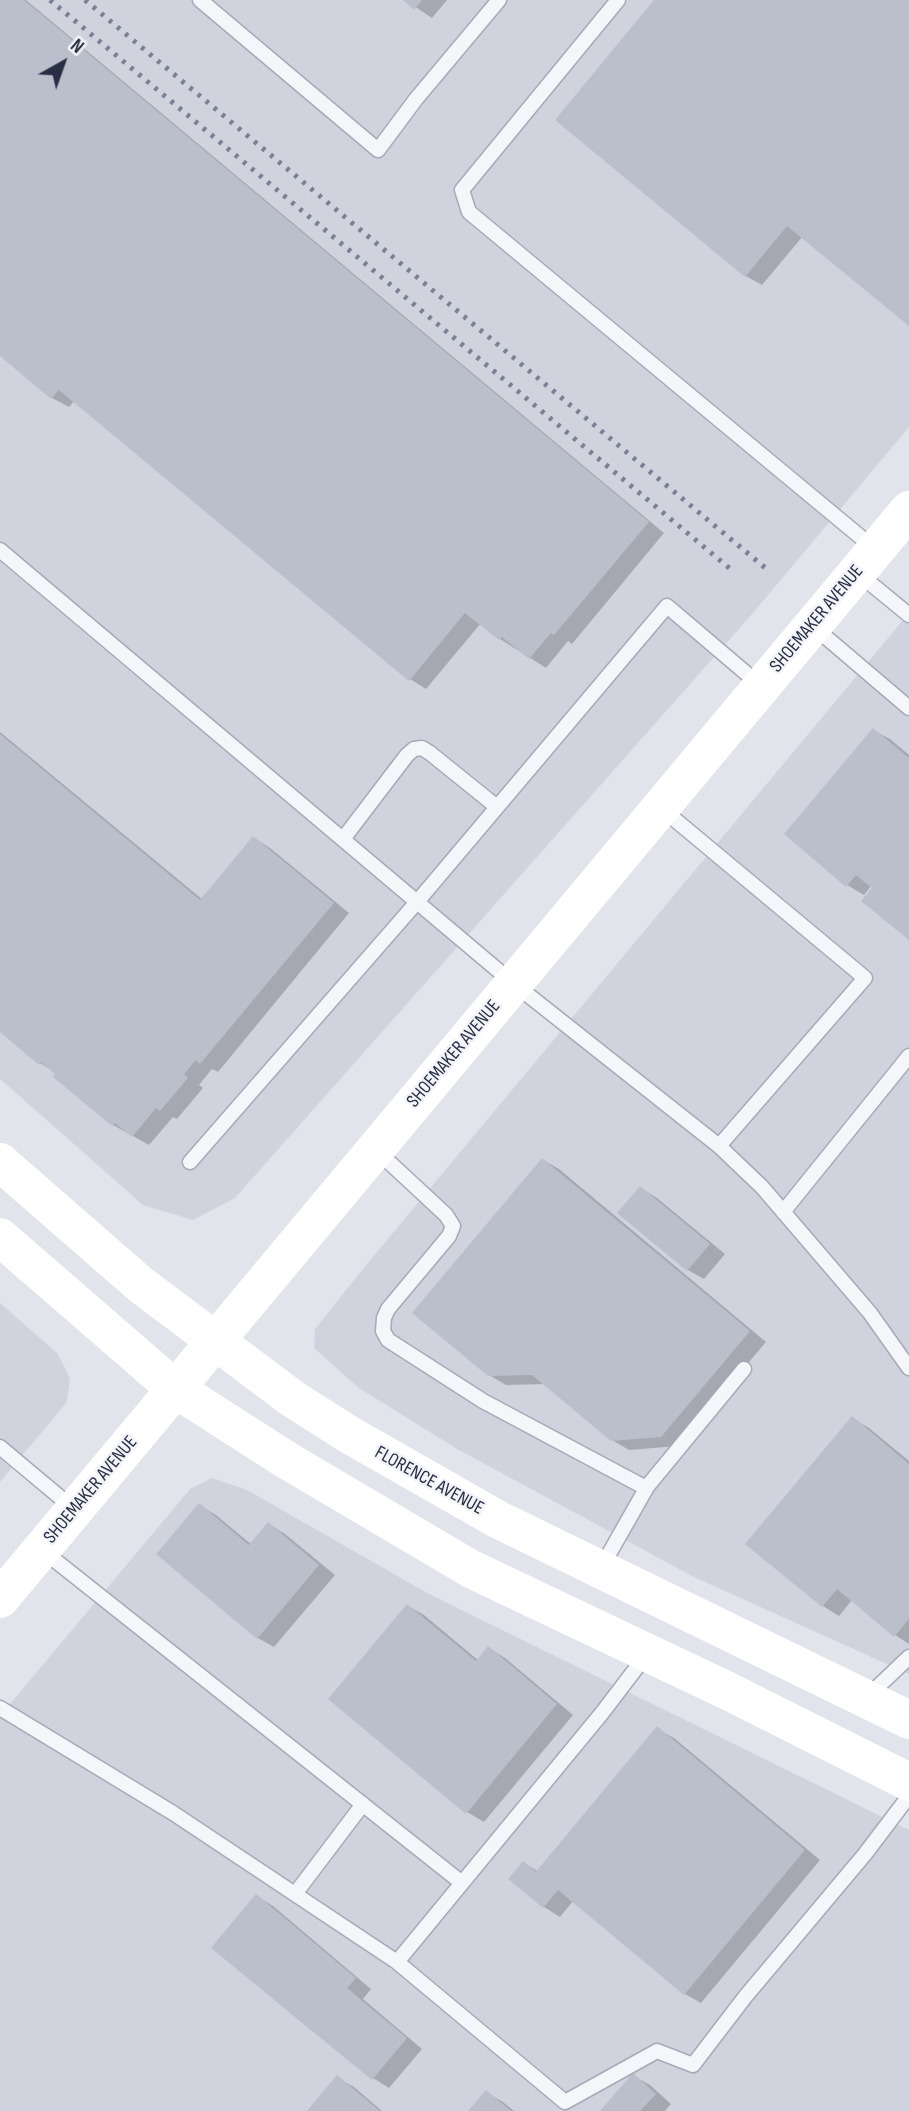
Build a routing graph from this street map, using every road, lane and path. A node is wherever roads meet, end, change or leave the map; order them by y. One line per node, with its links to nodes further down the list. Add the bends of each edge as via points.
1 (200, 0): 2 (lane, via 378,150)
2 (499, 0)
3 (618, 0): 6 (lane, via 462,190 468,212)
4 (909, 510): 6 (main road, SHOEMAKER AVENUE)
5 (0, 550): 13 (lane)
6 (866, 561): 7 (lane); 8 (main road, SHOEMAKER AVENUE)
7 (909, 615)
8 (812, 625): 9 (main road, SHOEMAKER AVENUE); 10 (lane)
9 (761, 686): 11 (lane, via 667,606); 12 (main road, SHOEMAKER AVENUE)
10 (909, 708)
11 (497, 807): 13 (lane, via 429,752 414,749); 14 (lane)
12 (660, 808): 15 (main road, SHOEMAKER AVENUE); 17 (lane, via 865,978)
13 (343, 839): 14 (lane)
14 (417, 902): 15 (lane); 20 (lane)
15 (513, 983): 17 (lane); 18 (main road, SHOEMAKER AVENUE)
16 (909, 1056): 21 (lane)
17 (719, 1146): 21 (lane)
18 (375, 1149): 23 (main road, SHOEMAKER AVENUE); 28 (lane, via 453,1226 450,1236 388,1309 383,1331 388,1340 483,1401)
19 (0, 1162): 23 (main road, FLORENCE AVENUE, via 141,1285)
20 (190, 1162)
21 (783, 1212): 24 (lane, via 870,1313)
22 (0, 1237): 26 (main road)
23 (215, 1340): 26 (main road, SHOEMAKER AVENUE); 31 (main road, FLORENCE AVENUE, via 348,1434 497,1518)
24 (909, 1368)
25 (744, 1369): 28 (lane)
26 (174, 1388): 29 (main road, SHOEMAKER AVENUE); 33 (main road, via 471,1569)
27 (0, 1447): 29 (lane)
28 (647, 1487): 31 (lane)
29 (75, 1510): 30 (main road, SHOEMAKER AVENUE)
30 (41, 1549): 32 (main road, SHOEMAKER AVENUE); 40 (lane)
31 (600, 1569): 35 (main road, FLORENCE AVENUE)
32 (0, 1600)
33 (648, 1653): 38 (main road); 41 (lane)
34 (909, 1657): 35 (lane)
35 (866, 1698): 37 (main road, FLORENCE AVENUE)
36 (0, 1708): 42 (lane)
37 (909, 1720)
38 (909, 1782)
39 (909, 1796): 43 (lane, via 692,2065 657,2051 565,2102)
40 (363, 1804): 41 (lane); 42 (lane)
41 (462, 1883): 43 (lane)
42 (295, 1894): 43 (lane)
43 (397, 1962)

